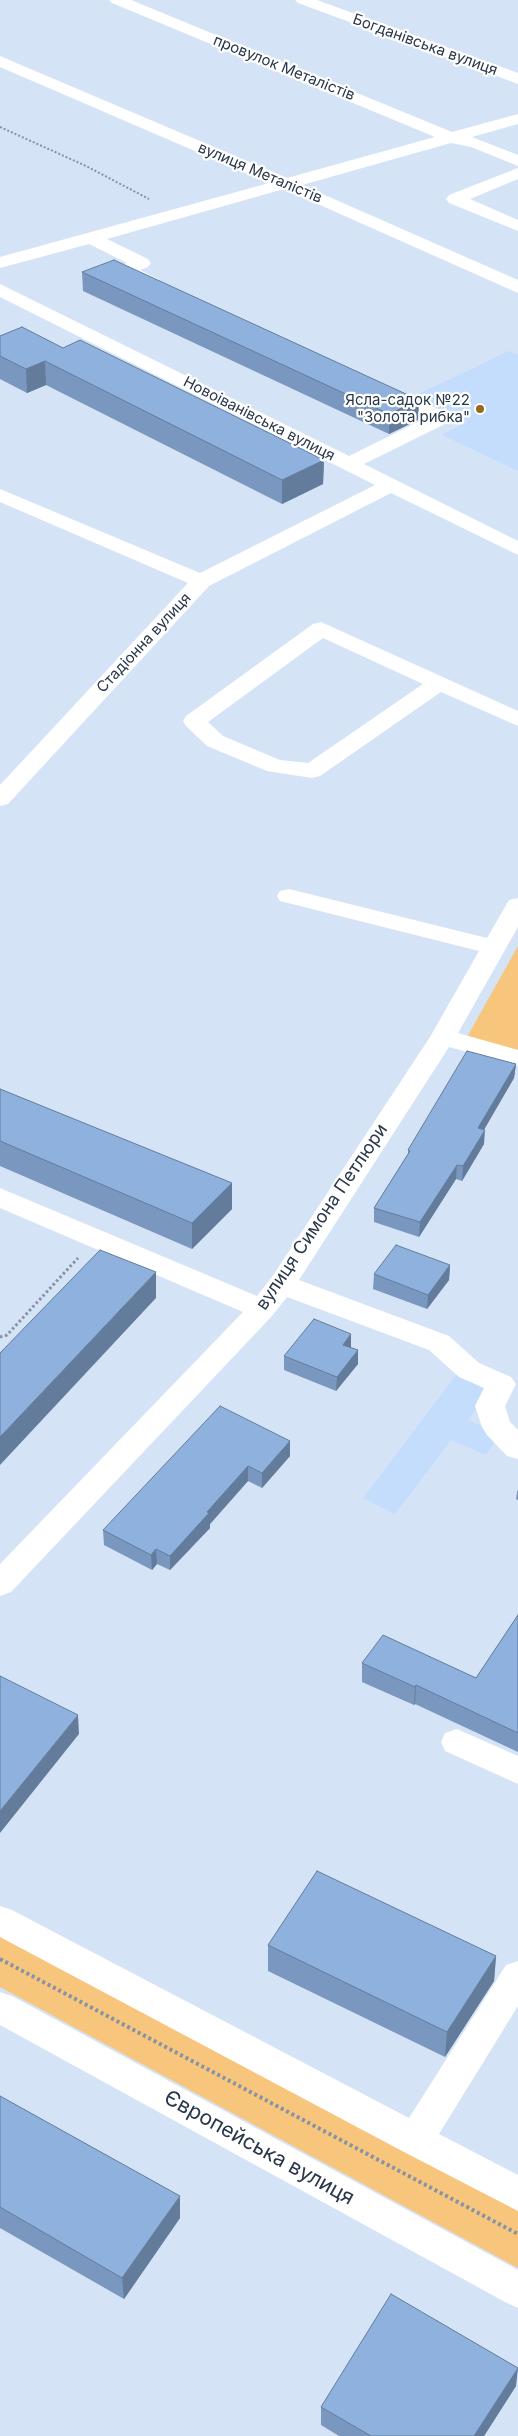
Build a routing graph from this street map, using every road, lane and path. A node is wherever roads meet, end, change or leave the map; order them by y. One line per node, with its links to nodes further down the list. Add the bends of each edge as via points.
1 (117, 0): 7 (street, провулок Металістів)
2 (303, 0): 4 (street, Богданівська вулиця)
3 (0, 61): 10 (street, вулиця Металістів)
4 (518, 79)
5 (518, 119): 7 (street)
6 (0, 127): 11 (path, via 86,166)
7 (452, 138): 8 (street, провулок Металістів, via 476,143); 10 (street)
8 (518, 161)
9 (518, 173): 12 (street, via 455,199)
10 (286, 184): 11 (street); 15 (street, вулиця Металістів)
11 (179, 214): 13 (street)
12 (518, 226)
13 (91, 238): 14 (street); 17 (street, via 142,263 125,270)
14 (0, 263)
15 (518, 287)
16 (0, 290): 19 (street, Новоіванівська вулиця)
17 (169, 291)
18 (363, 381): 19 (street, via 442,418)
19 (349, 464): 20 (street, Новоіванівська вулиця)
20 (391, 485): 22 (street, Новоіванівська вулиця); 23 (street)
21 (0, 495): 23 (street, Стадіонна вулиця)
22 (518, 549)
23 (201, 581): 26 (street, Стадіонна вулиця)
24 (439, 683): 24 (street, via 320,629 194,721 215,741 275,766 312,771); 25 (street)
25 (518, 719)
26 (0, 799)
27 (290, 896): 29 (street)
28 (518, 905): 29 (street, вулиця Симона Петлюри)
29 (494, 948): 30 (street, вулиця Симона Петлюри)
30 (443, 1037): 31 (street); 34 (street, вулиця Симона Петлюри)
31 (518, 1058)
32 (0, 1197): 33 (street)
33 (95, 1239): 35 (street); 36 (path, via 7,1335)
34 (282, 1284): 35 (street, вулиця Симона Петлюри); 37 (street, via 439,1343 469,1370 501,1384 490,1406 497,1427)
35 (262, 1309): 38 (street, вулиця Симона Петлюри)
36 (0, 1337)
37 (518, 1448)
38 (0, 1584)
39 (457, 1742): 40 (street)
40 (518, 1771)
41 (0, 1920): 45 (street)
42 (0, 1960): 47 (path)
43 (518, 1976): 45 (street)
44 (0, 2007): 48 (street, Європейська вулиця)
45 (415, 2140): 46 (street)
46 (518, 2194)
47 (518, 2234)
48 (518, 2290)

